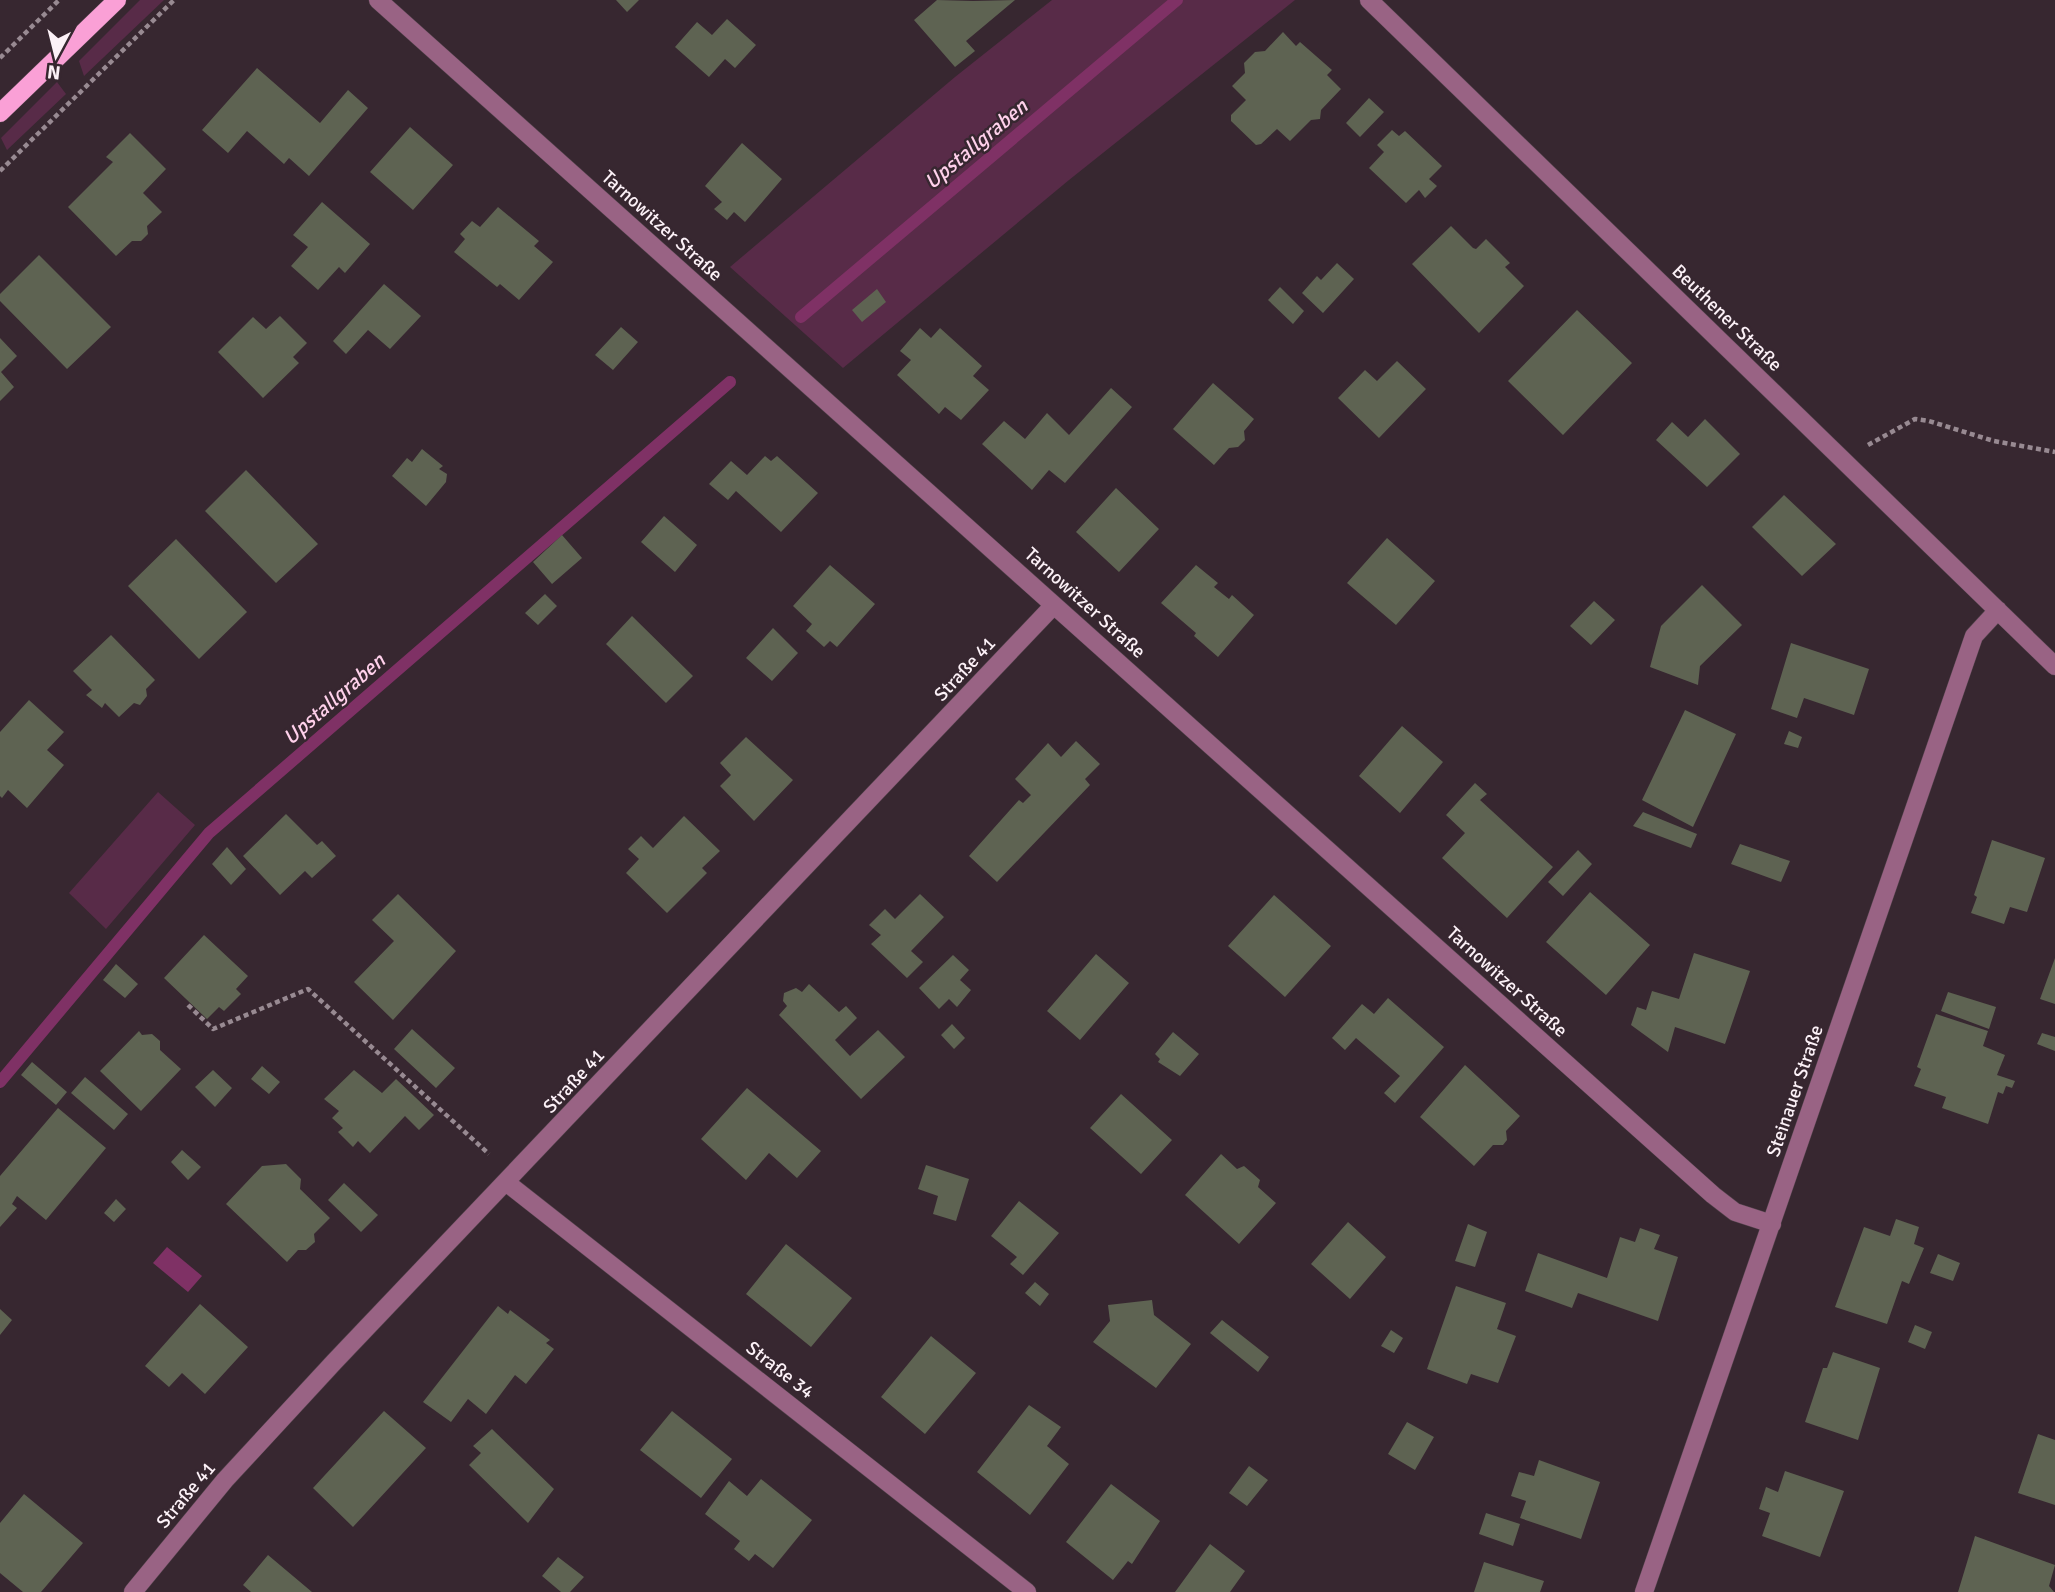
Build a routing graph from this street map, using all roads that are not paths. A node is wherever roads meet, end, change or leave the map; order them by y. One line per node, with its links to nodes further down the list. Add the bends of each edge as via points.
1 (117, 0): 4 (main road)
2 (378, 0): 5 (street, Tarnowitzer Straße)
3 (1369, 0): 6 (street, Beuthener Straße)
4 (0, 113)
5 (1055, 605): 8 (street, Straße 41); 9 (street, Tarnowitzer Straße, via 1713,1195 1735,1212)
6 (1998, 610): 7 (street, Beuthener Straße); 9 (street, Steinauer Straße, via 1974,636)
7 (2055, 666)
8 (511, 1179): 10 (street, Straße 41, via 225,1480); 11 (street, Straße 34)
9 (1772, 1224): 12 (street, Steinauer Straße)
10 (133, 1592)
11 (1027, 1592)
12 (1644, 1592)

